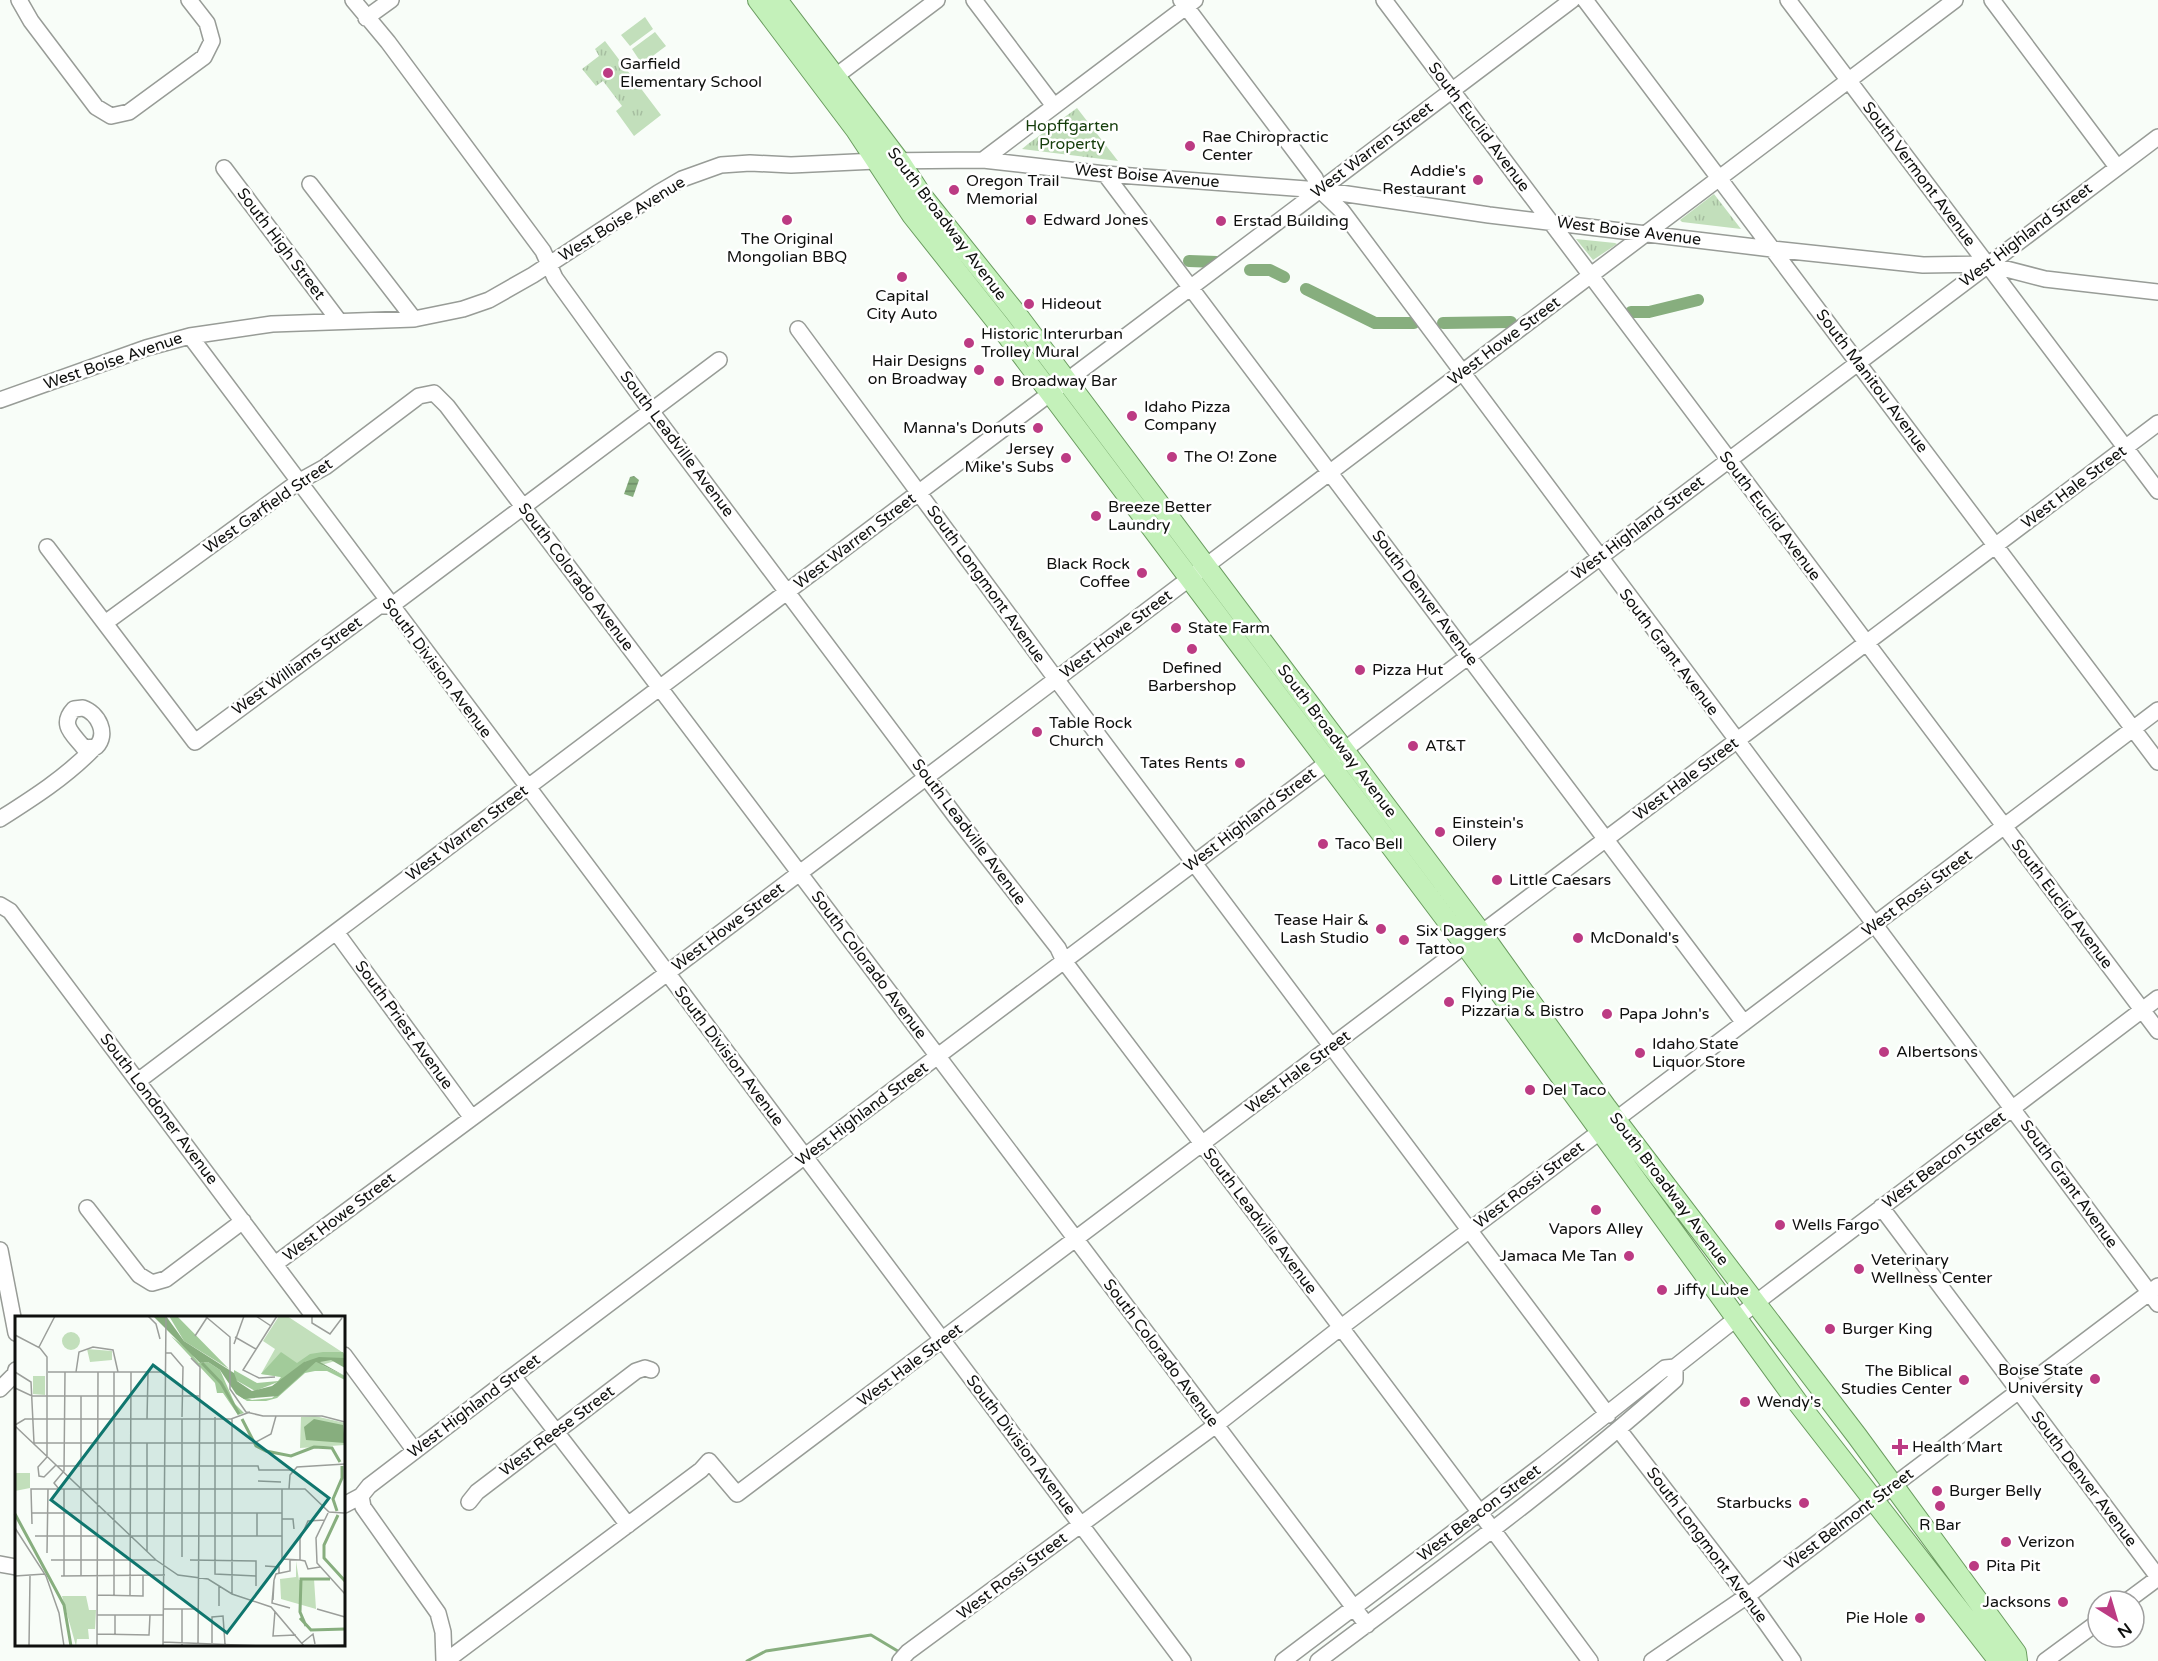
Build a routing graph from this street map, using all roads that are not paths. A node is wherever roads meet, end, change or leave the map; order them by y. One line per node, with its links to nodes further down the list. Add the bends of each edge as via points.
1 (19, 0): 2 (street, via 96,107 111,116 129,112 204,57 212,41 207,23)
2 (189, 0)
3 (352, 0): 16 (street, South Leadville Avenue)
4 (391, 0): 16 (street)
5 (758, 0): 18 (main road, South Broadway Avenue)
6 (777, 0): 18 (main road, South Broadway Avenue)
7 (937, 0): 18 (street)
8 (974, 0): 20 (street)
9 (1384, 0): 19 (street, South Euclid Avenue)
10 (1572, 0): 19 (street, West Warren Street)
11 (1585, 0): 28 (street, South Manitou Avenue)
12 (1788, 0): 17 (street, South Vermont Avenue)
13 (1954, 0): 17 (street, West Howe Street)
14 (1992, 0): 25 (street)
15 (1187, 2): 20 (street); 30 (street, South Grant Avenue)
16 (366, 18): 35 (street, South Leadville Avenue, via 512,209)
17 (1848, 80): 28 (street, West Howe Street); 34 (street, South Vermont Avenue)
18 (830, 81): 23 (main road, South Broadway Avenue); 24 (main road, South Broadway Avenue)
19 (1452, 91): 30 (street, West Warren Street); 31 (street, South Euclid Avenue)
20 (1054, 106): 22 (street)
21 (2158, 137): 25 (street, West Highland Street)
22 (983, 160): 24 (street, West Boise Avenue); 27 (street, West Boise Avenue)
23 (876, 161): 24 (street, West Boise Avenue); 35 (street, West Boise Avenue, via 821,165 750,162 706,169 658,193); 48 (main road, South Broadway Avenue, via 912,215)
24 (900, 162): 46 (main road, South Broadway Avenue, via 922,196)
25 (2117, 167): 34 (street, West Highland Street)
26 (224, 168): 40 (street, South High Street)
27 (1105, 174): 30 (street, West Boise Avenue); 37 (street, South Denver Avenue)
28 (1719, 178): 32 (street, West Howe Street); 33 (street, South Manitou Avenue)
29 (310, 184): 39 (street)
30 (1320, 190): 31 (street, West Boise Avenue); 37 (street, West Warren Street); 45 (street, South Grant Avenue, via 1342,211)
31 (1551, 221): 32 (street, West Boise Avenue); 36 (street, South Euclid Avenue)
32 (1645, 234): 33 (street, West Boise Avenue); 36 (street, West Howe Street)
33 (1772, 249): 34 (street, West Boise Avenue, via 1923,265); 44 (street, South Manitou Avenue)
34 (1987, 264): 38 (street, West Boise Avenue, via 2045,279); 44 (street, West Highland Street); 52 (street, South Vermont Avenue)
35 (549, 265): 39 (street, West Boise Avenue, via 489,300); 50 (street, South Leadville Avenue)
36 (1590, 276): 45 (street, West Howe Street); 53 (street, South Euclid Avenue)
37 (1191, 288): 46 (street, West Warren Street); 54 (street, South Denver Avenue)
38 (2158, 292)
39 (414, 319): 40 (street, West Boise Avenue)
40 (339, 321): 42 (street, West Boise Avenue, via 272,324)
41 (798, 329): 57 (street, South Longmont Avenue)
42 (190, 336): 49 (street, West Boise Avenue); 55 (street, South Division Avenue)
43 (719, 360): 50 (street, West Williams Street)
44 (1858, 362): 53 (street, West Highland Street); 59 (street, South Manitou Avenue)
45 (1461, 374): 54 (street, West Howe Street); 61 (street, South Grant Avenue)
46 (1067, 381): 48 (street, West Warren Street); 62 (main road, South Broadway Avenue)
47 (434, 393): 55 (street, West Garfield Street, via 419,396 326,467); 58 (street, South Colorado Avenue)
48 (1051, 393): 57 (street, West Warren Street); 63 (main road, South Broadway Avenue)
49 (0, 400)
50 (651, 411): 58 (street, West Williams Street); 64 (street, South Leadville Avenue)
51 (2158, 423): 52 (street, West Hale Street)
52 (2125, 448): 56 (street, South Vermont Avenue); 59 (street, West Hale Street)
53 (1728, 460): 61 (street, West Highland Street); 67 (street, South Euclid Avenue)
54 (1330, 472): 62 (street, West Howe Street); 68 (street, South Denver Avenue)
55 (298, 482): 65 (street, South Division Avenue); 66 (street, West Garfield Street)
56 (2158, 491)
57 (919, 493): 64 (street, West Warren Street); 69 (street, South Longmont Avenue)
58 (523, 507): 65 (street, West Williams Street); 70 (street, South Colorado Avenue)
59 (1996, 546): 67 (street, West Hale Street); 72 (street, South Manitou Avenue)
60 (47, 547): 66 (street)
61 (1598, 557): 68 (street, West Highland Street); 73 (street, South Grant Avenue)
62 (1206, 566): 63 (street, West Howe Street); 75 (main road, South Broadway Avenue)
63 (1190, 578): 69 (street, West Howe Street); 76 (main road, South Broadway Avenue)
64 (787, 592): 70 (street, West Warren Street); 78 (street, South Leadville Avenue)
65 (391, 606): 66 (street, West Williams Street, via 379,606 195,742); 79 (street, South Division Avenue)
66 (105, 623)
67 (1866, 644): 73 (street, West Hale Street); 81 (street, South Euclid Avenue)
68 (1468, 656): 75 (street, West Highland Street); 82 (street, South Denver Avenue)
69 (1056, 679): 78 (street, West Howe Street); 83 (street, South Longmont Avenue)
70 (660, 688): 79 (street, West Warren Street); 84 (street, South Colorado Avenue)
71 (2158, 710): 72 (street, West Rossi Street)
72 (2133, 729): 77 (street, South Manitou Avenue); 81 (street, West Rossi Street)
73 (1737, 741): 82 (street, West Hale Street); 86 (street, South Grant Avenue)
74 (94, 748): 80 (street, via 42,792)
75 (1343, 749): 76 (street, West Highland Street); 88 (main road, South Broadway Avenue)
76 (1327, 761): 83 (street, West Highland Street); 89 (main road, South Broadway Avenue)
77 (2158, 762)
78 (927, 777): 84 (street, West Howe Street); 90 (street, South Leadville Avenue)
79 (527, 788): 87 (street, West Warren Street); 91 (street, South Division Avenue)
80 (0, 819)
81 (2004, 827): 86 (street, West Rossi Street); 93 (street, South Euclid Avenue)
82 (1606, 840): 88 (street, West Hale Street); 94 (street, South Denver Avenue)
83 (1194, 863): 90 (street, West Highland Street); 96 (street, South Longmont Avenue)
84 (799, 873): 91 (street, West Howe Street); 97 (street, South Colorado Avenue)
85 (0, 905): 98 (street, South Londoner Avenue, via 10,911)
86 (1874, 925): 94 (street, West Rossi Street); 99 (street, South Grant Avenue)
87 (336, 932): 98 (street, West Warren Street); 100 (street, South Priest Avenue)
88 (1482, 933): 89 (street, West Hale Street); 101 (main road, South Broadway Avenue)
89 (1466, 946): 96 (street, West Hale Street); 102 (main road, South Broadway Avenue)
90 (1064, 961): 97 (street, West Highland Street); 103 (street, South Leadville Avenue)
91 (667, 973): 100 (street, West Howe Street); 104 (street, South Division Avenue)
92 (2158, 998): 93 (street, West Beacon Street)
93 (2142, 1010): 95 (street, South Euclid Avenue); 99 (street, West Beacon Street)
94 (1744, 1023): 101 (street, West Rossi Street)
95 (2158, 1031)
96 (1332, 1047): 103 (street, West Hale Street); 108 (street, South Longmont Avenue)
97 (938, 1056): 104 (street, West Highland Street); 109 (street, South Colorado Avenue)
98 (138, 1081): 107 (street, South Londoner Avenue)
99 (2013, 1108): 105 (street, West Beacon Street); 112 (street, South Grant Avenue)
100 (472, 1118): 111 (street, West Howe Street)
101 (1616, 1119): 102 (street, West Rossi Street); 113 (main road, South Broadway Avenue)
102 (1600, 1131): 108 (street, West Rossi Street); 115 (main road, South Broadway Avenue)
103 (1202, 1144): 109 (street, West Hale Street); 117 (street, South Leadville Avenue)
104 (805, 1157): 118 (street, South Division Avenue); 123 (street, West Highland Street)
105 (1881, 1207): 113 (street, West Beacon Street); 125 (street, South Denver Avenue)
106 (87, 1208): 107 (street, via 139,1275 152,1283 166,1279)
107 (243, 1221): 111 (street, South Londoner Avenue)
108 (1470, 1230): 117 (street, West Rossi Street); 126 (street, South Longmont Avenue)
109 (1076, 1240): 118 (street, West Hale Street); 127 (street, South Colorado Avenue)
110 (0, 1250): 116 (street)
111 (275, 1264): 114 (street, South Londoner Avenue)
112 (2155, 1294): 125 (street, West Belmont Street)
113 (1756, 1303): 115 (street, West Beacon Street); 131 (main road, South Broadway Avenue)
114 (314, 1316)
115 (1736, 1318): 120 (street, West Beacon Street); 133 (main road, South Broadway Avenue)
116 (15, 1328)
117 (1340, 1328): 127 (street, West Rossi Street); 136 (street, South Leadville Avenue)
118 (942, 1341): 137 (street, South Division Avenue); 138 (street, West Hale Street, via 737,1494 709,1461)
119 (345, 1356): 130 (street)
120 (1675, 1367): 126 (street, West Beacon Street, via 1665,1368); 128 (street, West Beacon Street, via 1675,1380)
121 (651, 1370): 129 (street, West Reese Street, via 636,1371)
122 (15, 1374): 124 (street)
123 (513, 1376): 129 (street); 130 (street, West Highland Street)
124 (0, 1389)
125 (2019, 1391): 131 (street, West Belmont Street); 142 (street, South Denver Avenue)
126 (1608, 1414): 136 (street, West Beacon Street)
127 (1216, 1425): 137 (street, West Rossi Street); 145 (street, South Colorado Avenue)
128 (1619, 1430): 139 (street, West Beacon Street); 144 (street, South Longmont Avenue)
129 (556, 1432): 134 (street, West Reese Street); 138 (street)
130 (415, 1451): 132 (street, West Highland Street)
131 (1893, 1487): 133 (street, West Belmont Street); 157 (main road, South Broadway Avenue, via 2011,1645)
132 (361, 1496): 135 (street, West Highland Street); 148 (street, via 363,1507 438,1613)
133 (1874, 1501): 144 (street, West Belmont Street); 156 (main road, South Broadway Avenue)
134 (469, 1502)
135 (345, 1504)
136 (1480, 1512): 139 (street, South Leadville Avenue); 145 (street, West Beacon Street)
137 (1081, 1524): 149 (street, West Rossi Street); 150 (street, South Division Avenue)
138 (628, 1525): 148 (street, West Hale Street)
139 (1493, 1529): 146 (street, West Beacon Street); 153 (street, South Leadville Avenue)
140 (0, 1564): 141 (street)
141 (15, 1567)
142 (2158, 1577): 143 (street)
143 (2142, 1589)
144 (1747, 1596): 154 (street, West Belmont Street); 155 (street, South Longmont Avenue)
145 (1354, 1608): 146 (street, South Colorado Avenue); 151 (street, West Beacon Street)
146 (1367, 1625): 152 (street, West Beacon Street)
147 (2086, 1631): 158 (street)
148 (445, 1661)
149 (900, 1661)
150 (1183, 1661)
151 (1282, 1661)
152 (1318, 1661)
153 (1590, 1661)
154 (1652, 1661)
155 (1793, 1661)
156 (1999, 1661)
157 (2017, 1661)
158 (2045, 1661)

